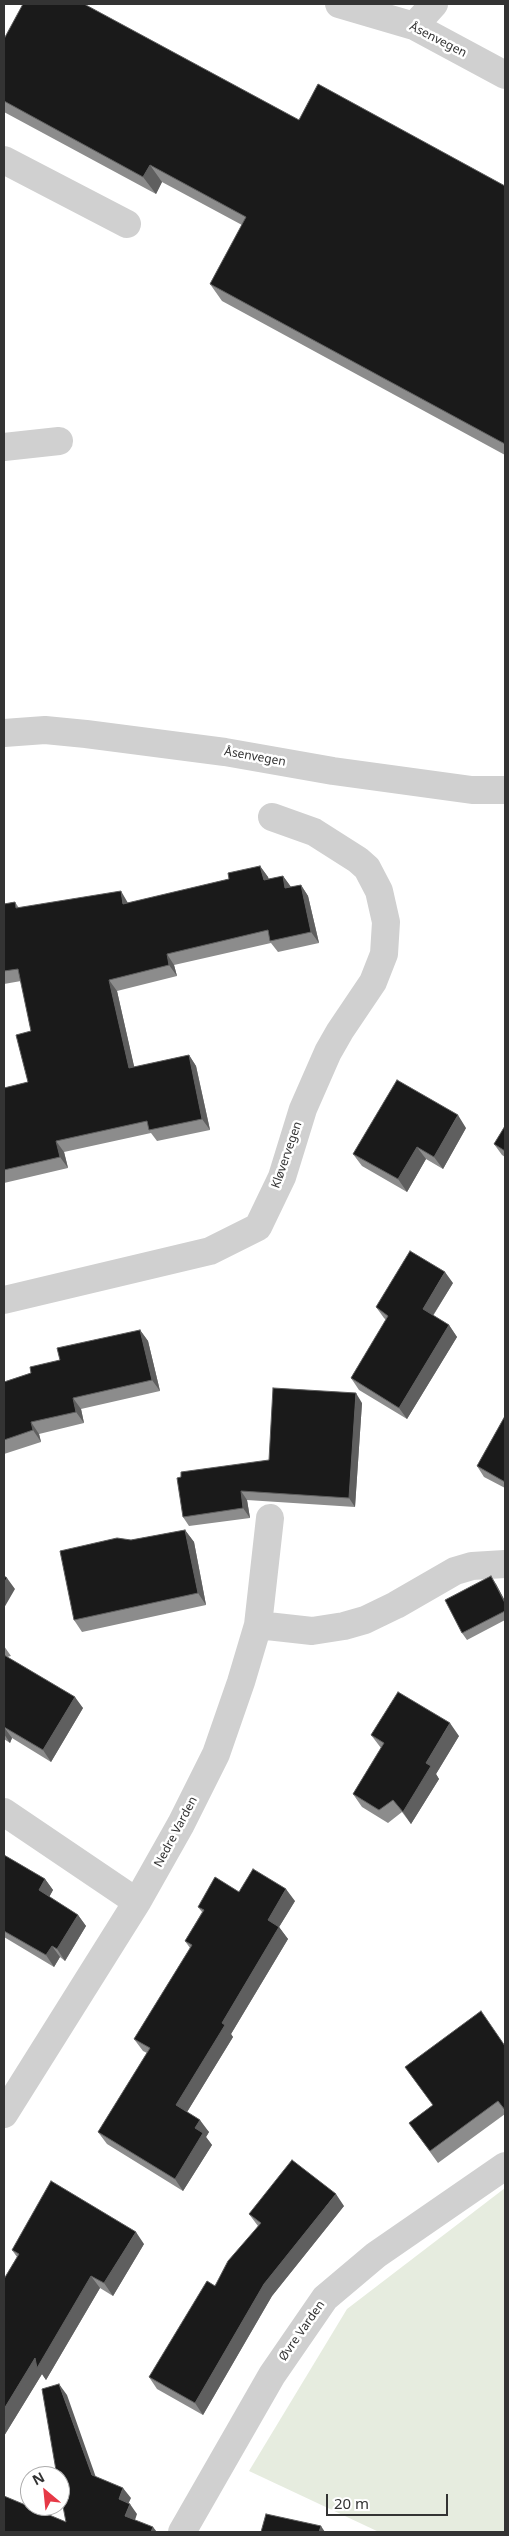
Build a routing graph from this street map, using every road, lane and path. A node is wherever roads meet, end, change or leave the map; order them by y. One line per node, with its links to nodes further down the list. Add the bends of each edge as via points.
1 (339, 4): 3 (street, Åsenvegen)
2 (434, 4): 3 (street)
3 (414, 26): 4 (street, Åsenvegen)
4 (505, 75)
5 (4, 160): 6 (street)
6 (127, 224)
7 (59, 442): 8 (street)
8 (4, 447)
9 (4, 732): 10 (street, Åsenvegen, via 45,730 86,734 472,790)
10 (505, 790)
11 (272, 817): 12 (street, Kløvervegen, via 314,832 344,849 367,868 379,892 386,922 384,954 373,982 328,1052 303,1109 282,1177 258,1227 210,1251)
12 (4, 1300)
13 (270, 1518): 15 (street, Nedre Varden)
14 (505, 1564): 15 (street, via 472,1566 455,1571 396,1605 344,1626 312,1631)
15 (258, 1625): 17 (street, Nedre Varden, via 216,1754)
16 (4, 1812): 17 (street)
17 (137, 1902): 18 (street, Nedre Varden)
18 (4, 2114)
19 (505, 2166): 20 (street, Øvre Varden, via 376,2255 325,2298 272,2375)
20 (182, 2532)

